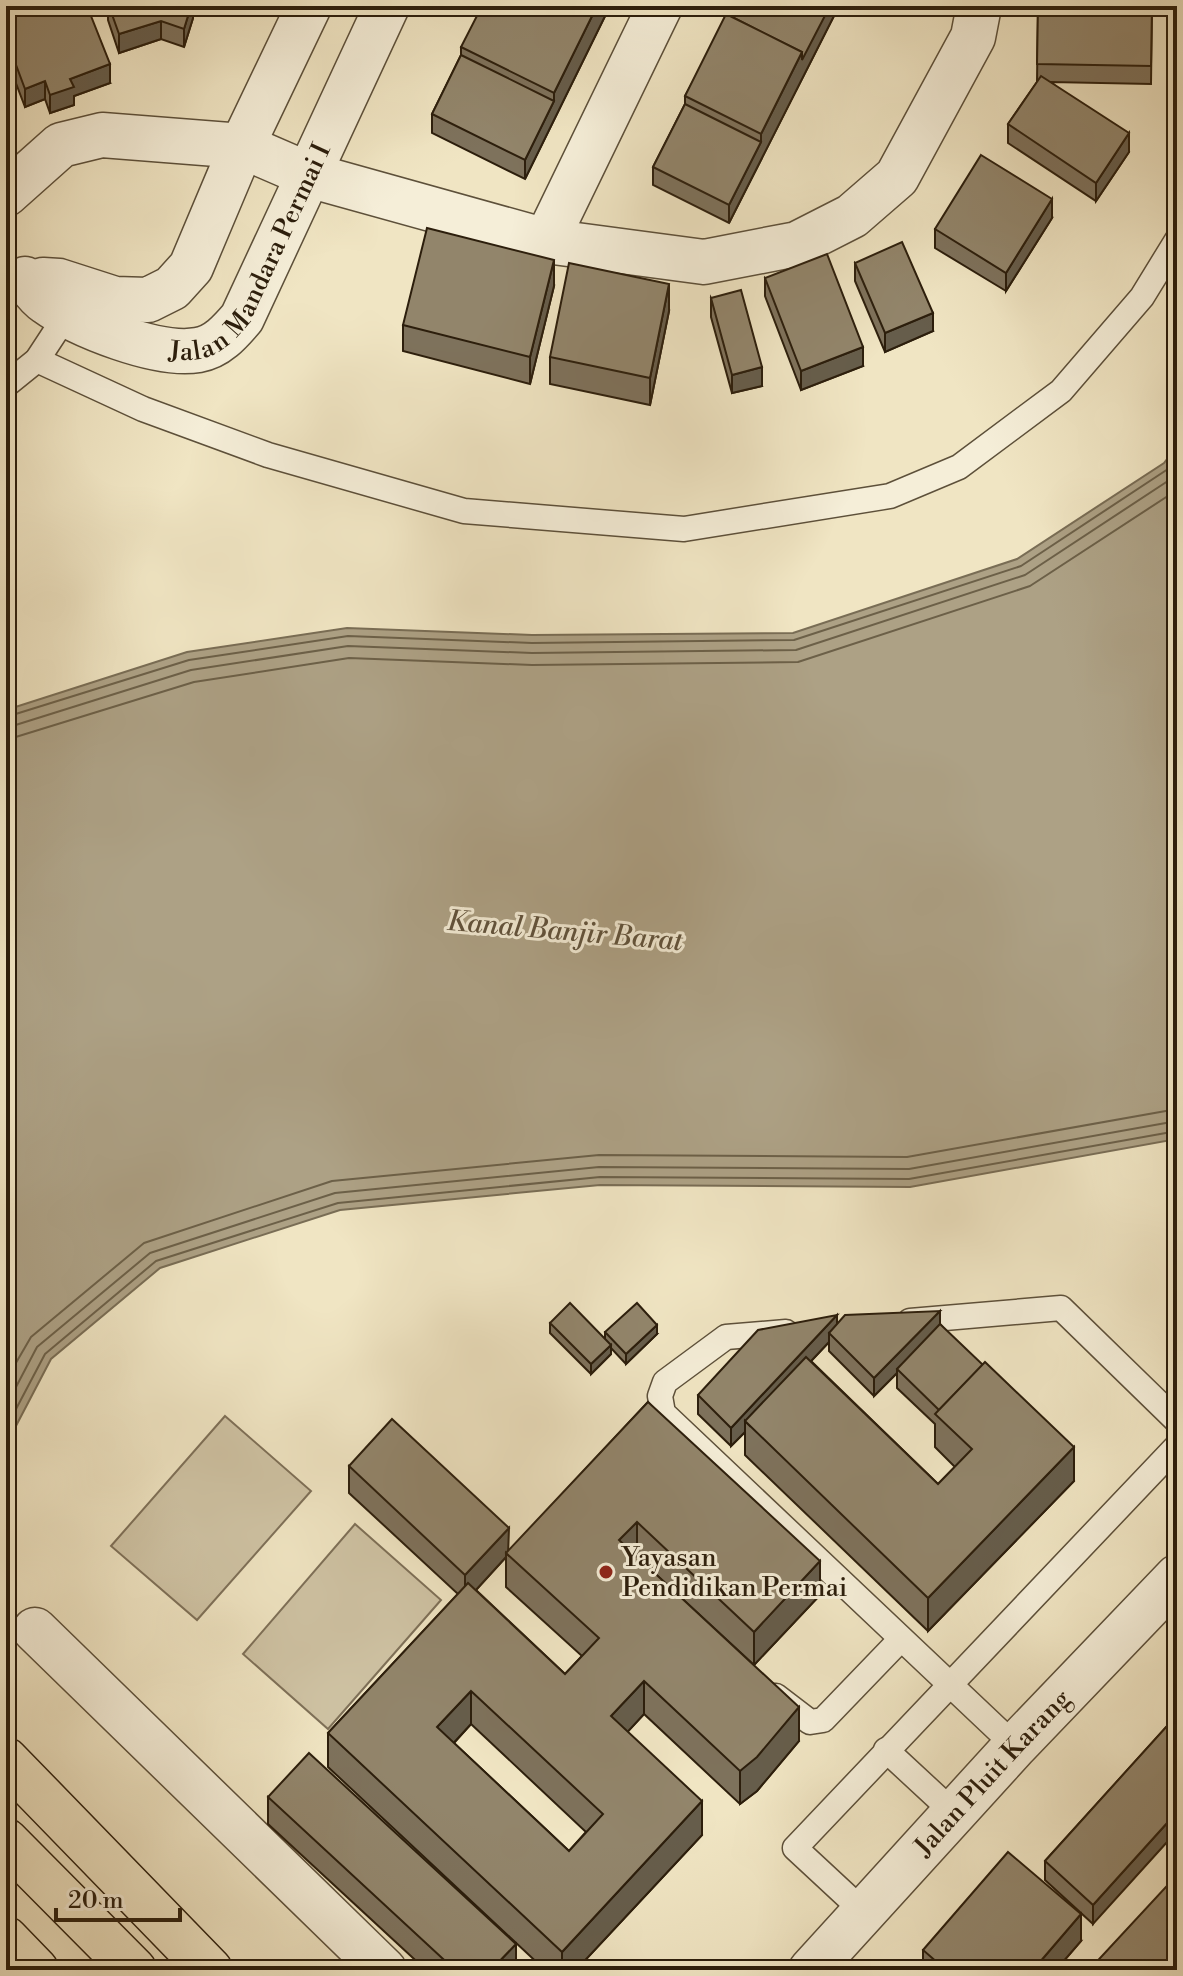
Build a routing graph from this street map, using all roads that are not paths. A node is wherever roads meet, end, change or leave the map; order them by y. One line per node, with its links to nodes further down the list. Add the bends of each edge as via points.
1 (309, 6): 5 (street, Jalan Mandara Permai I)
2 (387, 6): 6 (street, Jalan Mandara Permai I)
3 (660, 6): 9 (street)
4 (979, 6): 9 (street, via 973,37 897,177 852,216 797,244 704,262)
5 (242, 146): 6 (street); 7 (street, via 102,135 61,145); 11 (street, Jalan Mandara Permai I, via 191,267 172,288 148,300)
6 (309, 175): 9 (street); 11 (street, Jalan Mandara Permai I, via 242,318 225,337 201,350 148,348)
7 (6, 194)
8 (1177, 240): 12 (lane, via 1142,297 1061,391 959,467 890,496 684,529 464,511 268,455 143,409)
9 (546, 241)
10 (16, 275): 11 (street, Jalan Mandara Permai I, via 59,281)
11 (75, 301): 12 (lane)
12 (37, 360): 13 (lane)
13 (6, 385)
14 (880, 1323): 16 (lane, via 1061,1308)
15 (803, 1330): 20 (lane, via 726,1337 665,1382 659,1404)
16 (1177, 1421)
17 (1177, 1446): 21 (lane)
18 (1177, 1577): 23 (street, Jalan Pluit Karang)
19 (35, 1630): 33 (street)
20 (901, 1639): 21 (lane); 22 (lane, via 823,1720 810,1722 798,1716)
21 (948, 1683): 23 (lane); 24 (lane)
22 (763, 1685)
23 (1015, 1746): 26 (street, Jalan Pluit Karang)
24 (886, 1750): 26 (lane); 28 (lane, via 795,1848)
25 (6, 1760): 32 (highway)
26 (954, 1813): 28 (street, Jalan Pluit Karang)
27 (6, 1841): 31 (highway)
28 (865, 1913): 34 (street, Jalan Pluit Karang)
29 (6, 1939): 30 (highway)
30 (36, 1970)
31 (134, 1970)
32 (210, 1970)
33 (384, 1970)
34 (811, 1970)

